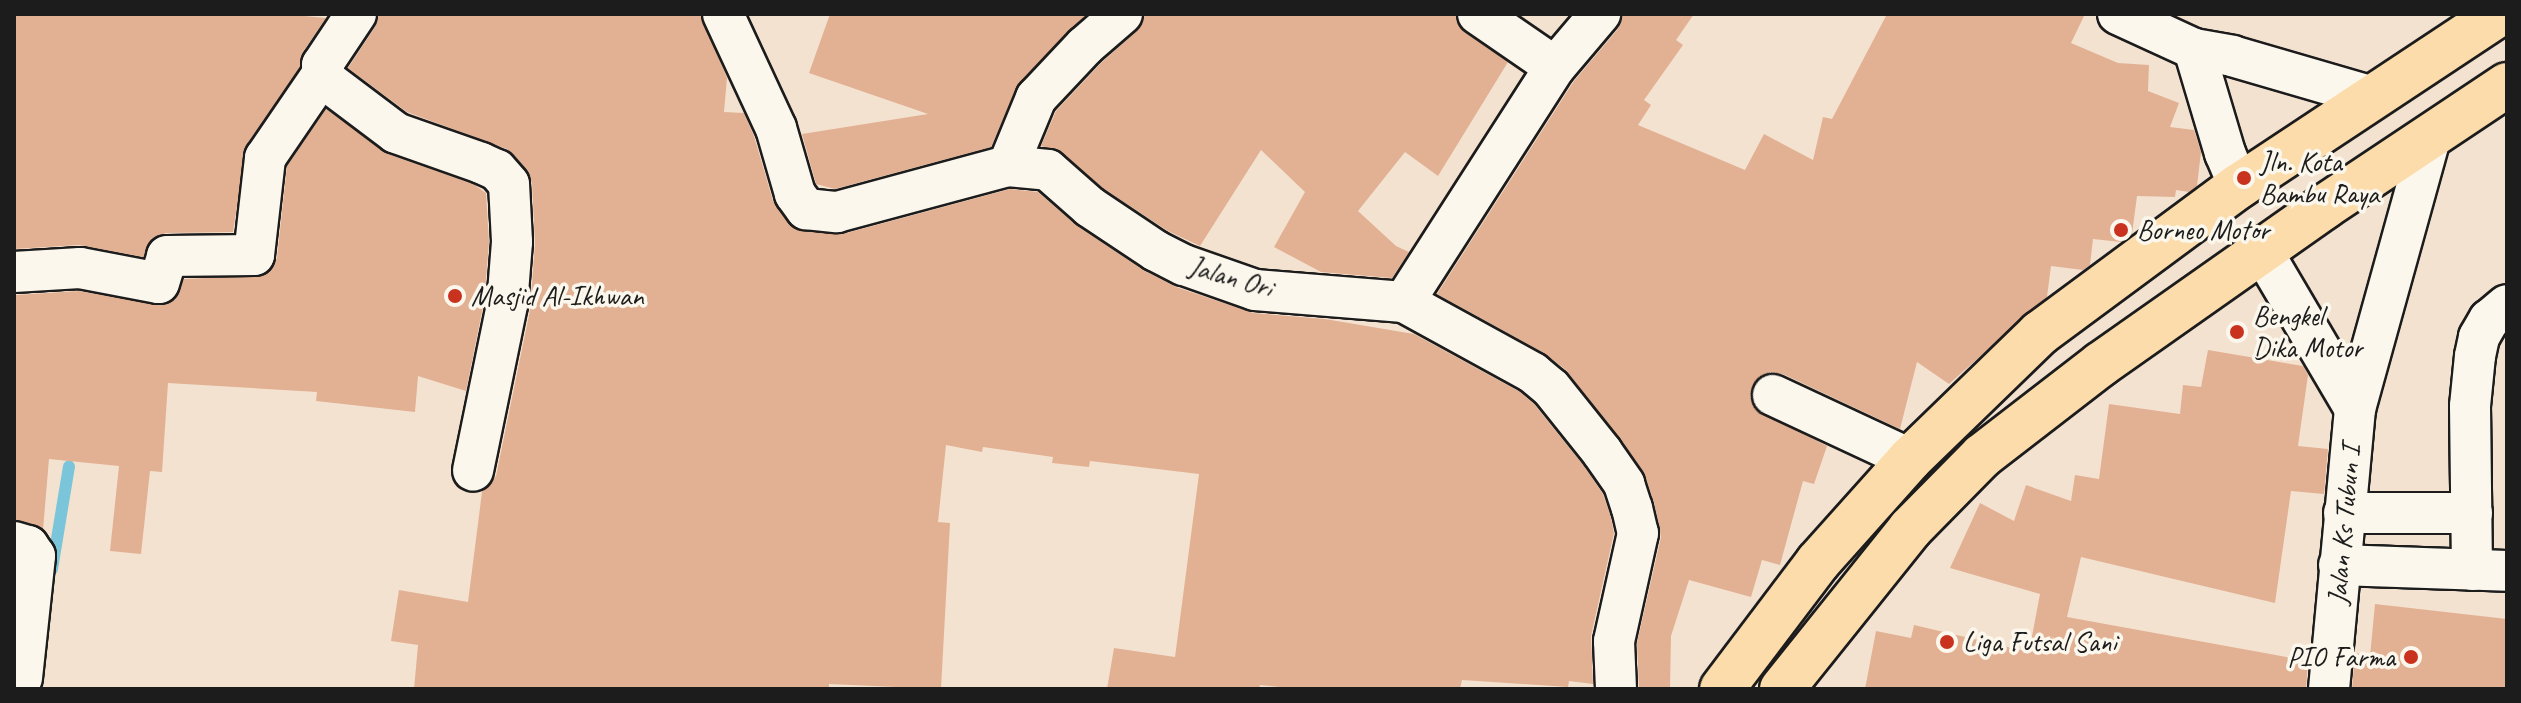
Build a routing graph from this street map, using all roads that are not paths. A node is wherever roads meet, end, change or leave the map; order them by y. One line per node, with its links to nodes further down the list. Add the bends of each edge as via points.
1 (356, 14): 10 (street, via 322,65)
2 (723, 14): 14 (street, Jalan Ori, via 776,128 795,194 806,209 837,212)
3 (1122, 14): 14 (street, via 1036,98)
4 (1478, 14): 9 (street)
5 (1600, 14): 9 (street)
6 (2118, 14): 8 (street)
7 (2499, 14): 12 (main road)
8 (2194, 49): 12 (street); 15 (street)
9 (1555, 67): 18 (street)
10 (323, 73): 17 (street, via 265,158 254,255 167,256 159,283 80,268); 24 (street, via 396,133 497,170 509,184 507,305)
11 (2507, 85): 13 (main road)
12 (2370, 96): 15 (main road)
13 (2430, 139): 16 (main road); 22 (street, Jalan Ks Tubun I)
14 (1008, 166): 18 (street, Jalan Ori, via 1048,170 1090,207 1156,251 1255,290)
15 (2239, 186): 23 (main road, via 2040,333)
16 (2262, 251): 22 (street, Jalan Ks Tubun I); 33 (main road, via 1982,456 1910,529)
17 (14, 272)
18 (1404, 302): 31 (street, Jalan Ori, via 1533,373 1551,388 1624,484 1638,533 1614,641)
19 (2507, 305): 20 (street, via 2489,320)
20 (2493, 341): 26 (street, via 2470,406)
21 (1773, 395): 23 (street)
22 (2355, 409): 25 (street, Jalan Ks Tubun I)
23 (1910, 459): 32 (main road, via 1818,562)
24 (473, 471)
25 (2344, 513): 26 (street); 28 (street, Jalan Ks Tubun I)
26 (2472, 513): 29 (street)
27 (14, 542): 30 (street, via 28,546 35,556)
28 (2339, 565): 29 (street); 34 (street, Jalan Ks Tubun I)
29 (2489, 571)
30 (22, 678)
31 (1616, 689)
32 (1722, 689)
33 (1782, 689)
34 (2329, 689)

